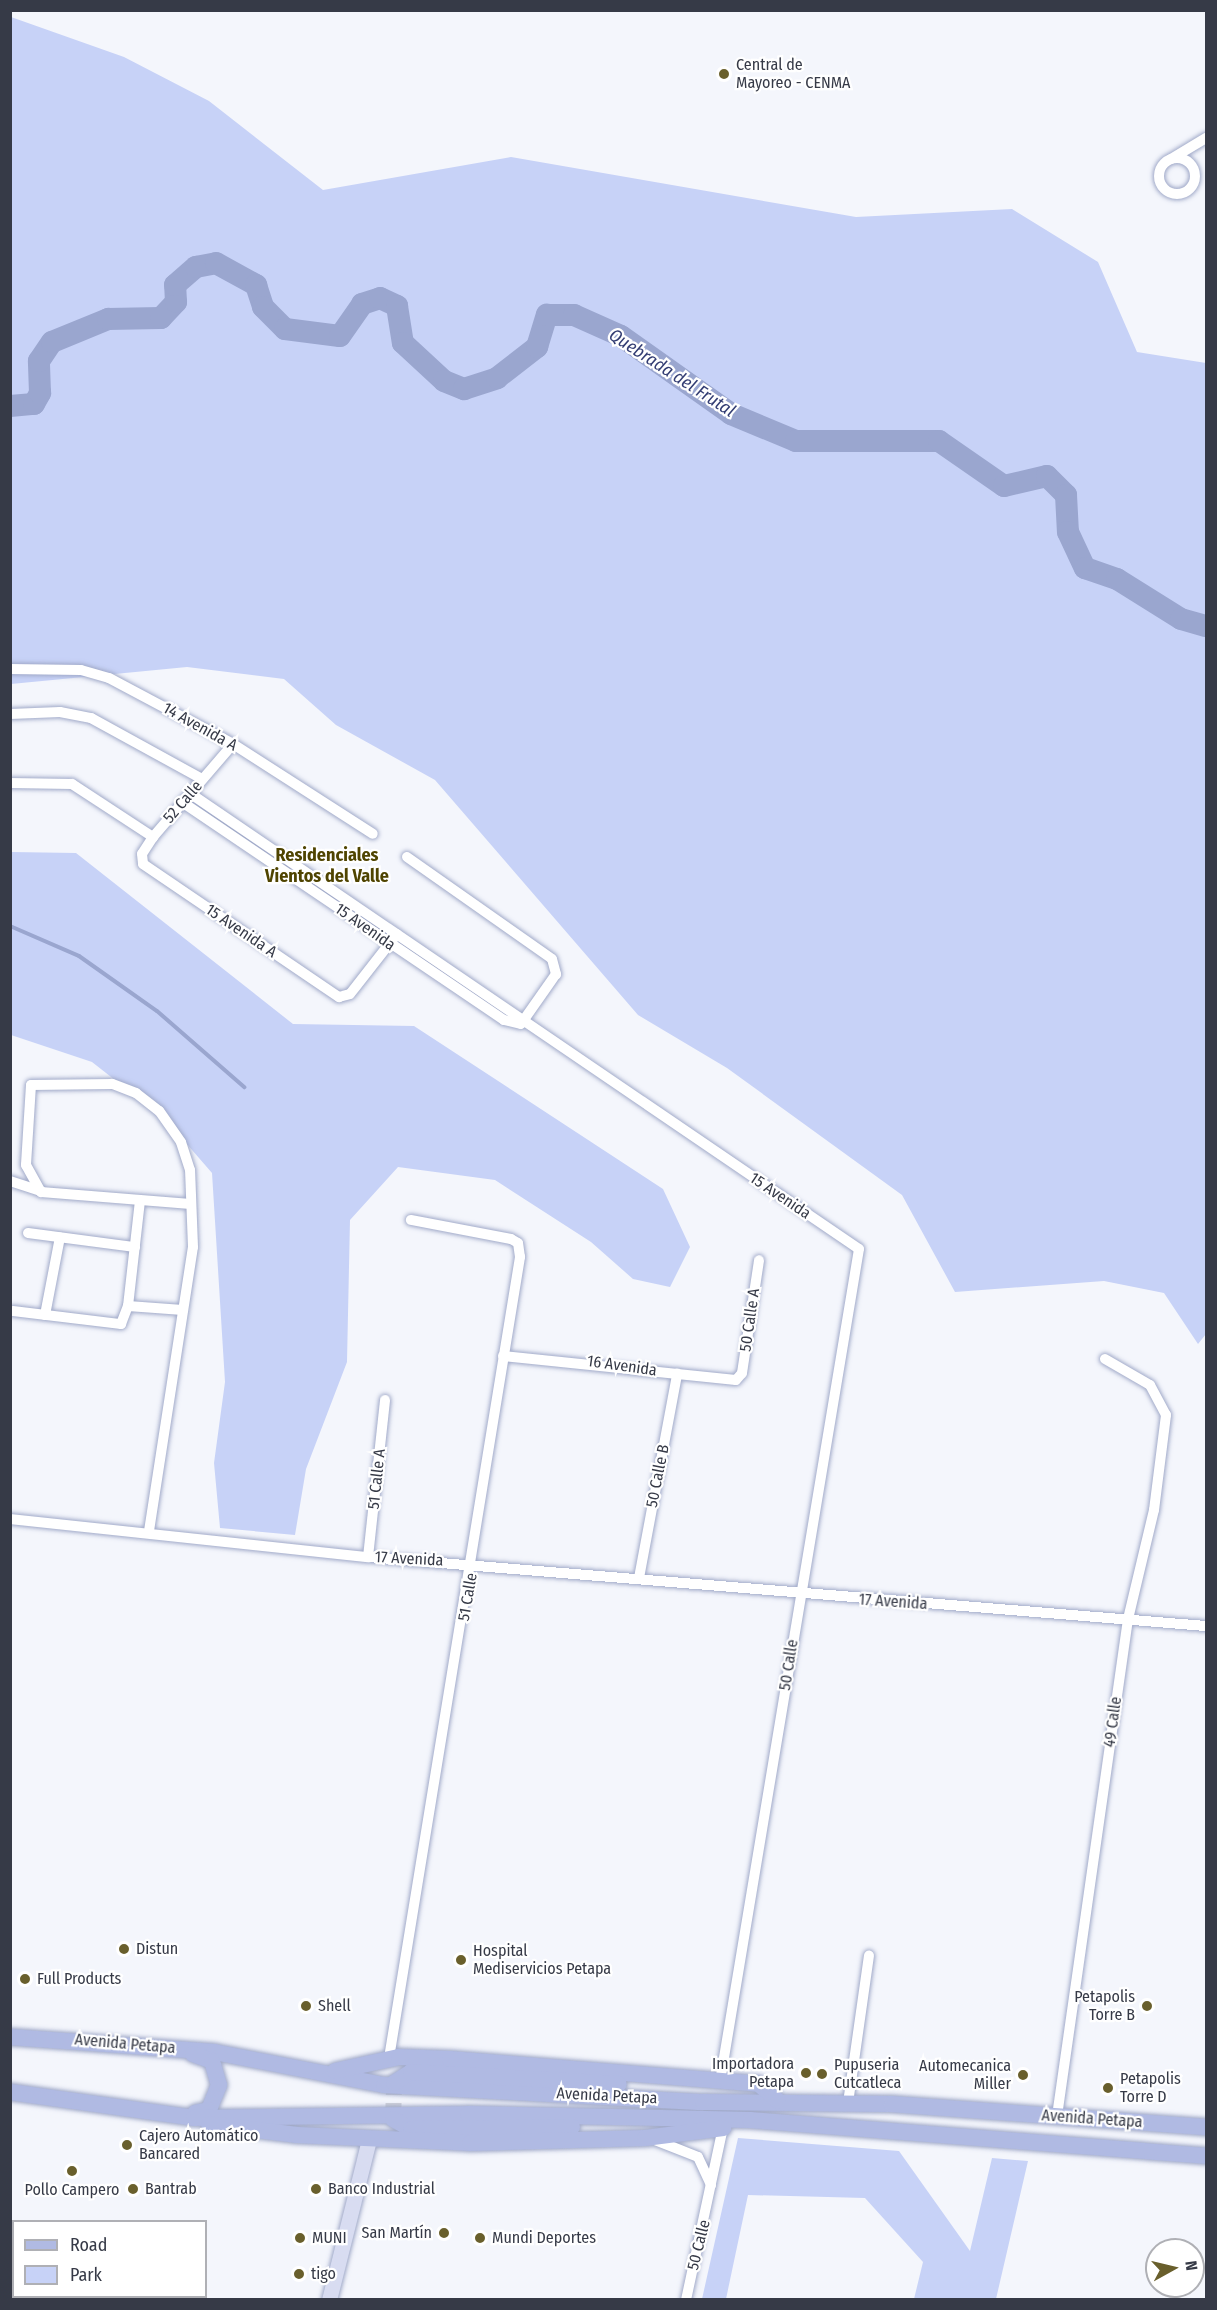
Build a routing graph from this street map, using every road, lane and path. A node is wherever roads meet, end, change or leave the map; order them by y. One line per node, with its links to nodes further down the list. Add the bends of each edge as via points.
1 (1206, 138): 2 (street)
2 (1168, 161)
3 (10, 669): 5 (street, 14 Avenida A, via 81,670 109,678)
4 (10, 714): 6 (street, via 60,712 91,718)
5 (233, 744): 6 (street, 52 Calle); 9 (street, 14 Avenida A)
6 (202, 779): 8 (street, 52 Calle)
7 (10, 783): 10 (street, via 72,784)
8 (187, 798): 10 (street, 52 Calle); 13 (street, 15 Avenida)
9 (373, 834)
10 (153, 837): 12 (street, 52 Calle, via 142,854)
11 (407, 857): 16 (street, via 552,959 556,974)
12 (143, 864): 15 (street, 15 Avenida A, via 339,997 350,994)
13 (344, 905): 14 (street, 15 Avenida); 15 (street, 15 Avenida)
14 (397, 934): 15 (street); 16 (street, 15 Avenida, via 506,1008)
15 (389, 944): 16 (street, 15 Avenida, via 504,1020)
16 (521, 1024): 25 (street, 15 Avenida)
17 (10, 1181): 18 (street)
18 (41, 1192): 19 (street); 20 (street, via 26,1165 26,1106 34,1083 112,1084 136,1093 159,1111 181,1142 190,1170)
19 (140, 1201): 20 (street); 24 (street)
20 (191, 1204): 28 (street, via 193,1247)
21 (411, 1220): 31 (street, 51 Calle, via 518,1243)
22 (28, 1233): 23 (street)
23 (60, 1237): 24 (street); 30 (street)
24 (135, 1247): 27 (street)
25 (859, 1249): 41 (street, 50 Calle)
26 (759, 1260): 34 (street, 50 Calle A)
27 (129, 1306): 28 (street); 30 (street, via 121,1324)
28 (183, 1310): 37 (street)
29 (13, 1311): 30 (street)
30 (45, 1315)
31 (503, 1356): 33 (street, 16 Avenida); 39 (street, 51 Calle)
32 (1105, 1359): 42 (street, 49 Calle, via 1150,1385 1166,1415 1154,1510)
33 (677, 1374): 34 (street, 16 Avenida); 40 (street, 50 Calle B)
34 (740, 1378)
35 (385, 1400): 38 (street, 51 Calle A)
36 (10, 1518): 37 (street, 17 Avenida)
37 (149, 1531): 38 (street, 17 Avenida)
38 (368, 1557): 39 (street, 17 Avenida)
39 (474, 1562): 40 (street, 17 Avenida); 47 (street, 51 Calle)
40 (639, 1578): 41 (street, 17 Avenida)
41 (801, 1595): 42 (street, 17 Avenida); 49 (street, 50 Calle)
42 (1128, 1619): 43 (street, 17 Avenida); 55 (street, 49 Calle)
43 (1206, 1626)
44 (869, 1955): 53 (street)
45 (15, 2041): 46 (main road, Avenida Petapa)
46 (168, 2047): 48 (main road, Avenida Petapa); 54 (main road, via 213,2061 219,2085 209,2110)
47 (389, 2058): 48 (main road); 49 (main road)
48 (333, 2071): 52 (main road, Avenida Petapa, via 384,2085)
49 (720, 2081): 52 (main road, via 759,2084)
50 (394, 2083): 52 (main road, via 411,2072 474,2073 704,2090)
51 (14, 2090): 54 (main road, Avenida Petapa)
52 (778, 2101): 53 (main road, Avenida Petapa)
53 (848, 2103): 55 (main road, Avenida Petapa)
54 (164, 2114): 56 (main road, Avenida Petapa)
55 (1057, 2116): 59 (main road, Avenida Petapa)
56 (194, 2118): 58 (main road, Avenida Petapa, via 468,2114); 62 (main road, via 211,2125)
57 (393, 2119): 60 (main road, via 411,2129)
58 (750, 2121): 60 (main road); 63 (main road, Avenida Petapa)
59 (1206, 2127)
60 (723, 2128): 61 (main road); 64 (street, 50 Calle)
61 (645, 2138): 62 (main road); 64 (street, via 698,2157)
62 (369, 2139): 65 (street)
63 (1206, 2156)
64 (712, 2191): 66 (street, 50 Calle)
65 (329, 2300)
66 (686, 2300)

